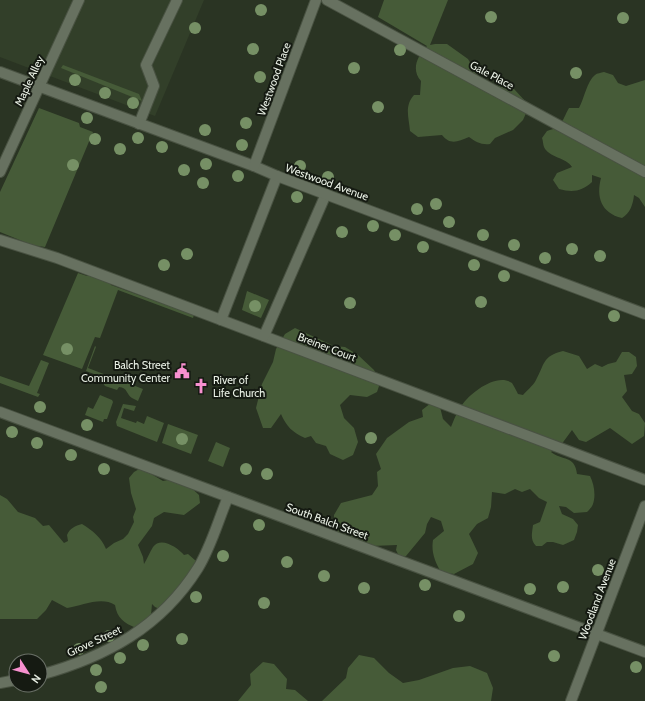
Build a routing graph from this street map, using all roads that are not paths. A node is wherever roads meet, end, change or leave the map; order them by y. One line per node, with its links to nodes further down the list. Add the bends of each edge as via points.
1 (79, 0): 6 (street, Maple Alley)
2 (177, 0): 7 (street, via 146,65 154,86)
3 (316, 0): 8 (street, Westwood Place)
4 (327, 0): 10 (street, Gale Place)
5 (0, 72): 6 (street, Westwood Avenue)
6 (39, 87): 7 (street, Westwood Avenue); 9 (street, Maple Alley)
7 (139, 124): 8 (street, Westwood Avenue)
8 (254, 166): 11 (street, Westwood Avenue)
9 (0, 172)
10 (645, 172)
11 (277, 176): 12 (street, Westwood Avenue); 15 (street)
12 (326, 194): 14 (street, Westwood Avenue); 16 (street)
13 (0, 240): 15 (street, Breiner Court, via 57,258)
14 (645, 314)
15 (221, 320): 16 (street, Breiner Court)
16 (264, 336): 18 (street, Breiner Court)
17 (0, 412): 19 (street, South Balch Street)
18 (645, 480)
19 (228, 498): 21 (street, South Balch Street); 23 (street, Grove Street, via 202,562 182,591 163,612 122,642 71,665)
20 (645, 506): 21 (street, Woodland Avenue)
21 (596, 634): 22 (street, South Balch Street); 24 (street, Woodland Avenue)
22 (645, 652)
23 (48, 672)
24 (571, 701)

